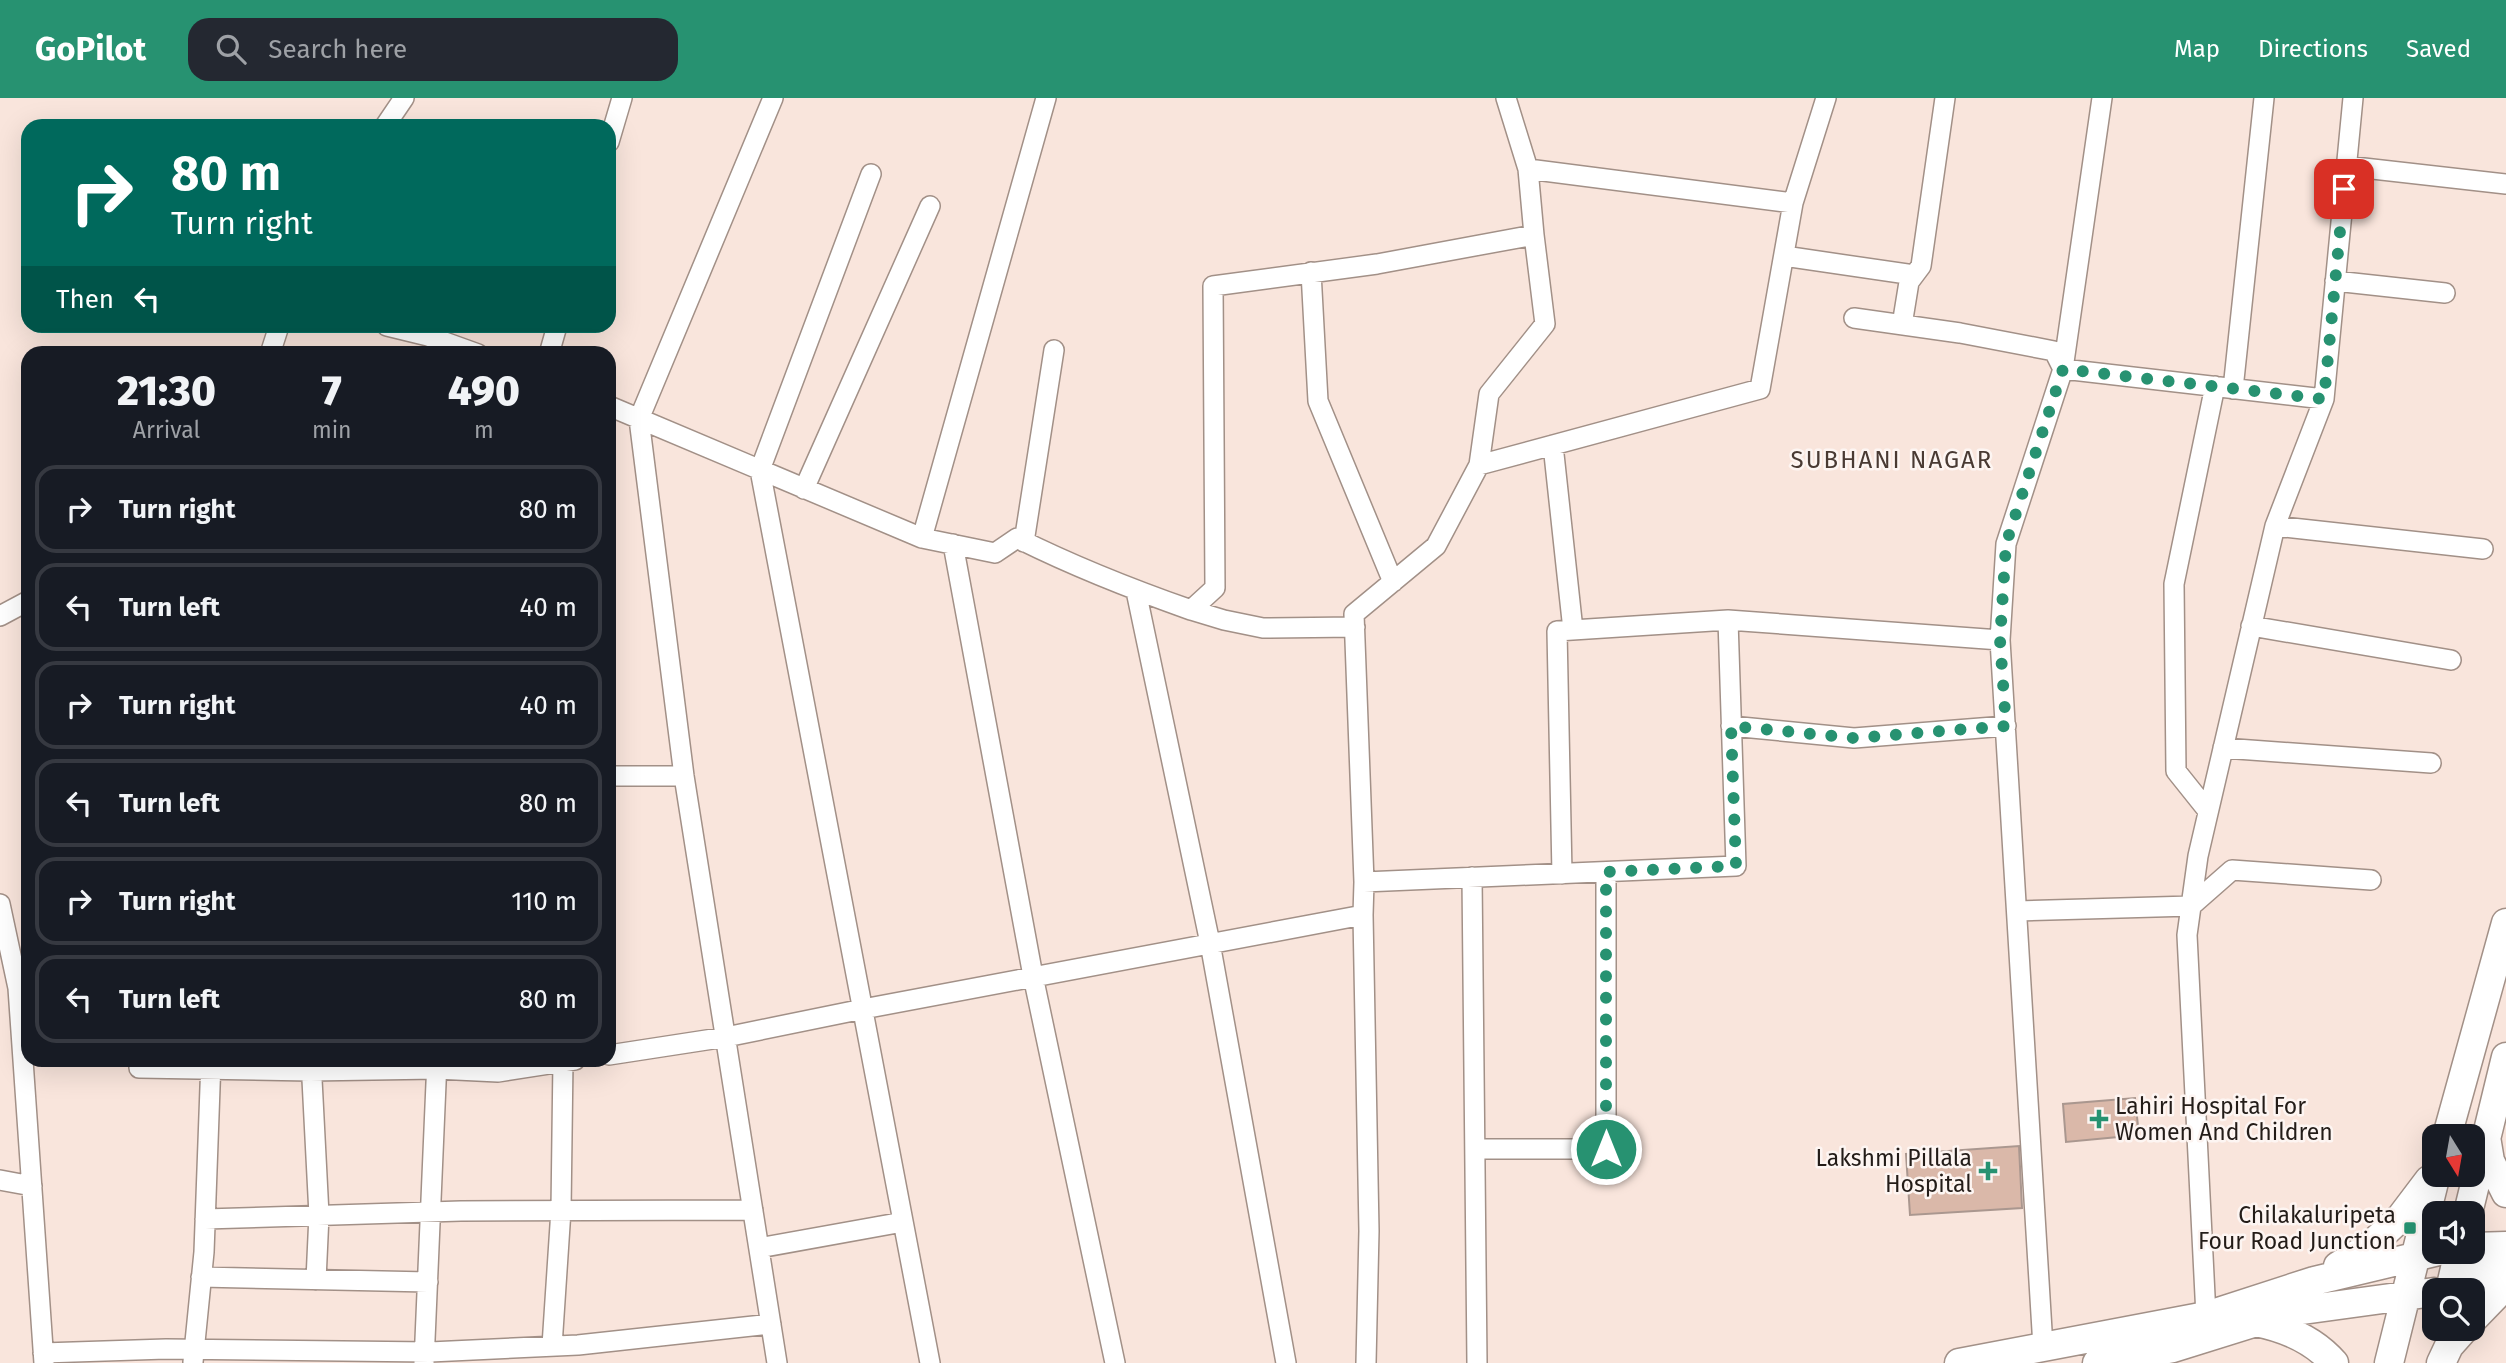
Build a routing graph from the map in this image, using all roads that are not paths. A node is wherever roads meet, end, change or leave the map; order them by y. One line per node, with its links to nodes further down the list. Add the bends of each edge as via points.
1 (404, 98): 11 (street)
2 (622, 98): 12 (street)
3 (773, 98): 34 (street)
4 (1046, 98): 40 (street)
5 (1506, 98): 14 (street)
6 (1826, 98): 17 (street)
7 (1945, 98): 22 (street, via 1921,266)
8 (2102, 98): 30 (street)
9 (2264, 98): 31 (street)
10 (2353, 98): 13 (street)
11 (390, 119)
12 (616, 119)
13 (2346, 166): 16 (street); 23 (street)
14 (1528, 169): 17 (street); 19 (street)
15 (871, 174): 37 (street)
16 (2506, 184)
17 (1793, 203): 20 (street)
18 (930, 206): 38 (street)
19 (1534, 235): 21 (street); 36 (street, via 1545,324 1489,394)
20 (1784, 256): 22 (street); 35 (street, via 1760,389)
21 (1311, 272): 44 (street, via 1318,401); 47 (street, via 1213,286 1215,588)
22 (1914, 275): 26 (street)
23 (2335, 281): 24 (street); 32 (street)
24 (2445, 293)
25 (1854, 318): 26 (street)
26 (1902, 325): 30 (street, via 2054,351)
27 (416, 333): 28 (street)
28 (456, 346)
29 (1054, 350): 41 (street)
30 (2063, 369): 31 (street); 53 (street, via 2006,544)
31 (2224, 387): 32 (street); 61 (street, via 2174,584 2176,771)
32 (2324, 399): 39 (street)
33 (616, 409): 34 (street)
34 (639, 419): 37 (street); 60 (street)
35 (1553, 445): 36 (street); 52 (street)
36 (1479, 465): 44 (street, via 1436,547)
37 (760, 470): 38 (street); 75 (street)
38 (804, 489): 40 (street)
39 (2275, 526): 43 (street); 50 (street)
40 (922, 538): 42 (street)
41 (1024, 542): 42 (street, via 1017,538 995,553); 45 (street)
42 (953, 544): 73 (street)
43 (2483, 549)
44 (1393, 582): 51 (street, via 1354,614)
45 (1136, 591): 47 (street); 72 (street)
46 (21, 605): 48 (street)
47 (1191, 610): 51 (street, via 1264,628)
48 (0, 616)
49 (1728, 620): 52 (street); 53 (street); 55 (street)
50 (2251, 626): 54 (street); 57 (street)
51 (1355, 627): 66 (street)
52 (1573, 631): 63 (street, via 1557,631)
53 (2000, 640): 56 (street)
54 (2451, 660)
55 (1731, 726): 56 (street, via 1854,738); 62 (street, via 1736,866)
56 (2006, 726): 69 (street)
57 (2223, 748): 58 (street); 61 (street)
58 (2431, 763)
59 (616, 776): 60 (street)
60 (684, 776): 76 (street)
61 (2208, 811): 68 (street)
62 (1606, 872): 63 (street); 90 (street, via 1606,1149)
63 (1563, 874): 64 (street)
64 (1472, 877): 66 (street); 90 (street)
65 (2371, 880): 68 (street, via 2232,870)
66 (1364, 882): 70 (street)
67 (0, 904): 74 (street)
68 (2191, 905): 69 (street); 117 (street, via 2188,935)
69 (2017, 911): 123 (street)
70 (1363, 915): 72 (street); 132 (street)
71 (2506, 923): 88 (main road)
72 (1210, 943): 73 (street); 131 (street)
73 (1032, 976): 75 (street); 130 (street)
74 (9, 989): 92 (street)
75 (863, 1009): 76 (street); 101 (street)
76 (726, 1037): 77 (street); 97 (street)
77 (616, 1054)
78 (2506, 1057): 89 (main road)
79 (163, 1067): 86 (street)
80 (211, 1067): 100 (street)
81 (310, 1067): 99 (street)
82 (436, 1067): 98 (street)
83 (454, 1067): 84 (street, via 498,1072)
84 (529, 1067)
85 (567, 1067): 96 (street)
86 (139, 1068)
87 (2506, 1111): 89 (street)
88 (2450, 1124)
89 (2488, 1148): 94 (main road); 95 (main road)
90 (1475, 1149): 133 (street)
91 (0, 1180): 92 (street)
92 (32, 1186): 126 (street)
93 (2425, 1187): 111 (main road, via 2370,1246)
94 (2506, 1193)
95 (2472, 1201)
96 (561, 1210): 97 (street); 98 (street); 122 (street)
97 (753, 1210): 104 (street)
98 (432, 1212): 99 (street); 112 (street)
99 (319, 1215): 100 (street); 110 (street)
100 (205, 1219): 108 (street)
101 (903, 1222): 104 (street); 129 (street)
102 (2506, 1246): 103 (main road)
103 (2485, 1247)
104 (759, 1248): 119 (street)
105 (2422, 1255): 111 (main road)
106 (2506, 1262): 109 (main road)
107 (2422, 1264): 115 (main road)
108 (201, 1277): 110 (street); 124 (street)
109 (2474, 1278)
110 (316, 1280): 112 (street)
111 (2314, 1280): 117 (main road)
112 (428, 1282): 127 (street)
113 (2506, 1285): 116 (main road)
114 (2422, 1294): 115 (main road)
115 (2406, 1297): 118 (main road, via 2288,1312); 137 (main road)
116 (2485, 1307)
117 (2206, 1316): 123 (main road)
118 (2256, 1322): 125 (main road); 136 (main road, via 2284,1328)
119 (771, 1324): 122 (street); 128 (street)
120 (2438, 1341): 138 (main road)
121 (2453, 1341): 139 (main road)
122 (552, 1346): 127 (street)
123 (2043, 1347): 134 (main road)
124 (193, 1356): 126 (street); 127 (street)
125 (2173, 1356): 135 (main road)
126 (43, 1358)
127 (424, 1358)
128 (777, 1363)
129 (930, 1363)
130 (1115, 1363)
131 (1286, 1363)
132 (1367, 1363)
133 (1477, 1363)
134 (1959, 1363)
135 (2098, 1363)
136 (2334, 1363)
137 (2389, 1363)
138 (2433, 1363)
139 (2441, 1363)

